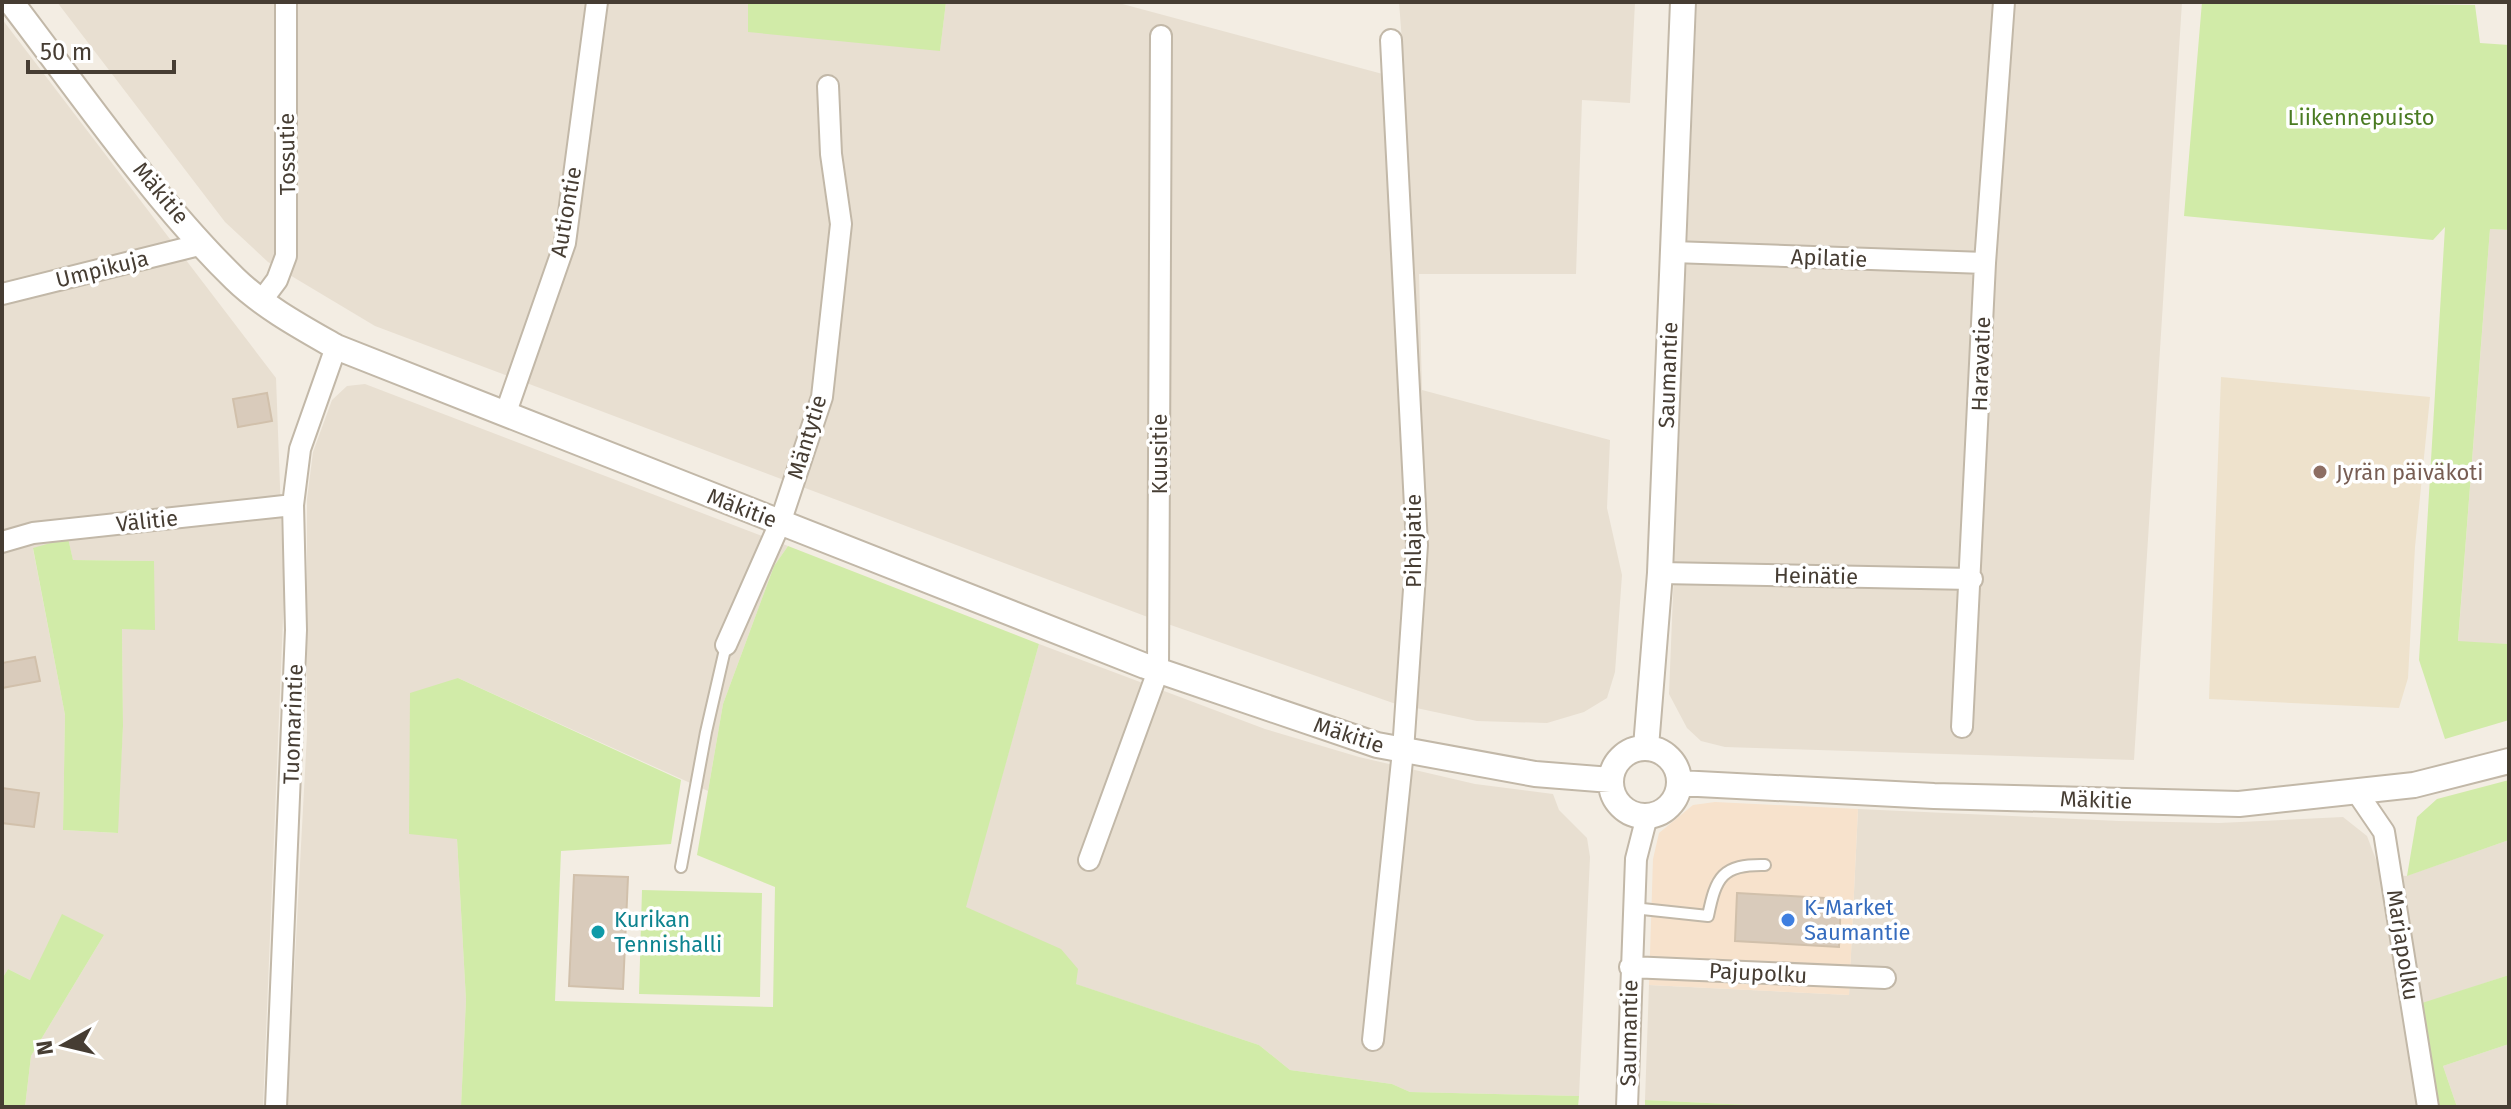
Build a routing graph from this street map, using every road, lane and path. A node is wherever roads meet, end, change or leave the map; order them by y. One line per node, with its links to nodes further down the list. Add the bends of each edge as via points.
1 (11, 2): 9 (street, Mäkitie)
2 (286, 2): 13 (street, Tossutie, via 286,256)
3 (597, 2): 15 (street, Autiontie, via 565,243)
4 (1683, 2): 10 (street, Saumantie)
5 (2004, 2): 11 (street, Haravatie)
6 (1161, 36): 22 (street, Kuusitie)
7 (1391, 40): 25 (street, Pihlajatie, via 1417,545)
8 (828, 86): 17 (street, Mäntytie, via 841,224 822,397)
9 (203, 244): 12 (street, Umpikuja); 13 (street, Mäkitie)
10 (1673, 252): 11 (street, Apilatie); 19 (street, Saumantie)
11 (1985, 263): 20 (street, Haravatie)
12 (2, 294)
13 (262, 300): 14 (street, Mäkitie)
14 (336, 347): 15 (street, Mäkitie); 16 (street, Tuomarintie, via 300,449)
15 (505, 415): 17 (street, Mäkitie)
16 (293, 505): 18 (street, Välitie, via 33,533); 38 (street, Tuomarintie, via 296,630)
17 (780, 523): 21 (street, Mäntytie); 22 (street, Mäkitie)
18 (2, 542)
19 (1660, 573): 20 (street, Heinätie); 24 (street, Saumantie)
20 (1972, 579): 23 (street, Haravatie)
21 (726, 645): 33 (lane, Mäntytie)
22 (1158, 671): 25 (street, Mäkitie); 31 (street, Kuusitie)
23 (1962, 727)
24 (1646, 747): 27 (street, via 1621,757); 28 (street, via 1670,758)
25 (1403, 751): 27 (street, Mäkitie, via 1535,774); 37 (street, Pihlajatie)
26 (2509, 761): 29 (street, Mäkitie, via 2414,785)
27 (1611, 780): 30 (street, via 1620,805)
28 (1679, 783): 29 (street, Mäkitie, via 2239,804); 30 (street, via 1668,807)
29 (2356, 791): 40 (street, Marjapolku, via 2384,832)
30 (1647, 816): 34 (street, Saumantie, via 1636,859)
31 (1089, 860)
32 (1765, 865): 34 (lane, via 1724,874 1715,883 1708,916)
33 (681, 867)
34 (1633, 908): 35 (street, Saumantie)
35 (1630, 967): 36 (street, Pajupolku); 39 (street, Saumantie)
36 (1885, 978)
37 (1373, 1040)
38 (276, 1107)
39 (1627, 1107)
40 (2428, 1107)

